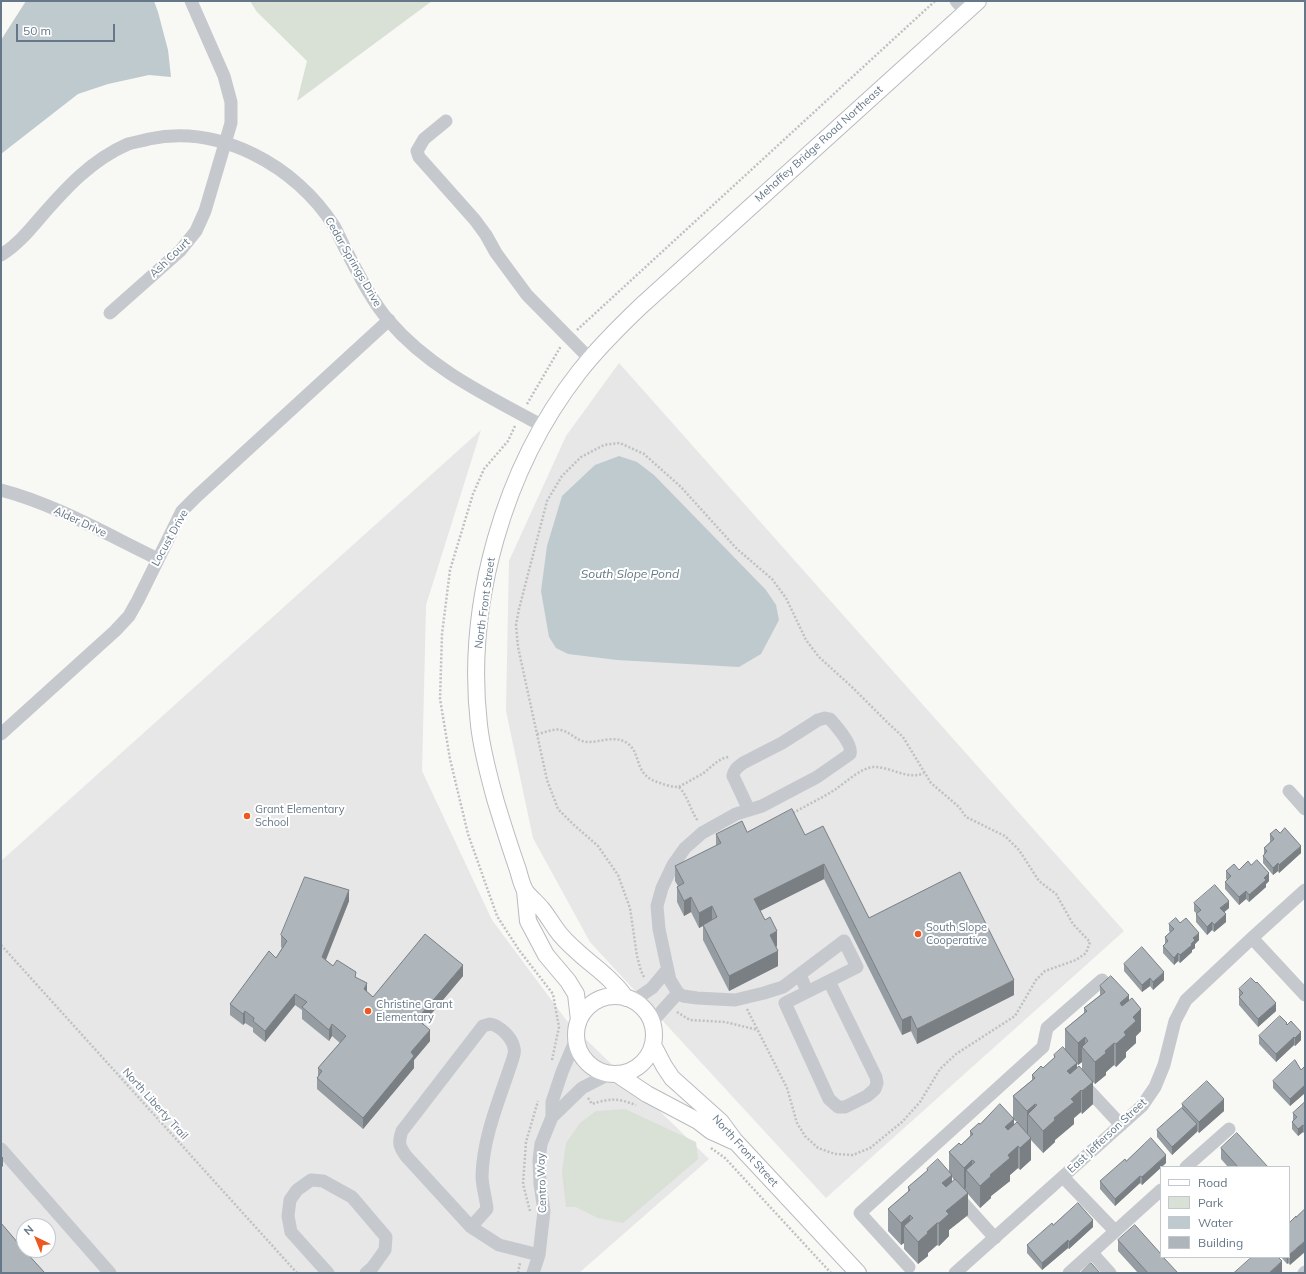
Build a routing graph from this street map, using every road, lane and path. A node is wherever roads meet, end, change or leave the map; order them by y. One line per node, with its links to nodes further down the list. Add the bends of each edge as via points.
1 (191, 1): 6 (street, Ash Court, via 224,76 231,102 231,123)
2 (934, 1): 11 (path)
3 (978, 1): 4 (main road, Mehaffey Bridge Road Northeast)
4 (961, 6): 8 (main road, Mehaffey Bridge Road Northeast)
5 (446, 121): 11 (street, via 424,139 417,151 419,157 475,220 527,295)
6 (226, 144): 7 (street, Cedar Springs Drive, via 206,138 180,135 130,144 108,154 69,185 22,238); 9 (street, Ash Court, via 196,231 180,251); 10 (street, Cedar Springs Drive, via 259,156 300,185 316,201 334,226 370,295)
7 (1, 255)
8 (661, 288): 12 (main road, North Front Street, via 640,306)
9 (110, 313)
10 (389, 320): 13 (street, Cedar Springs Drive, via 416,349 443,370); 16 (street, Locust Drive, via 182,511)
11 (566, 340): 12 (street); 13 (path)
12 (590, 359): 14 (main road, North Front Street)
13 (521, 414): 14 (street, Cedar Springs Drive)
14 (543, 426): 28 (main road, North Front Street, via 512,492 492,550 477,648 477,700 483,751 502,825)
15 (1, 490): 16 (street, Alder Drive, via 61,512)
16 (158, 559): 17 (street, Locust Drive, via 129,616 116,631)
17 (1, 734)
18 (537, 734): 21 (path, via 555,729 587,742 621,740 632,747 647,778 653,782)
19 (743, 763): 21 (path, via 736,757 726,757); 24 (street, via 733,776); 24 (street, via 825,718 830,719 851,750 843,760 817,777 762,806)
20 (924, 773): 25 (path, via 918,776 872,767)
21 (679, 787): 26 (path, via 685,793 695,817)
22 (1289, 791): 23 (street)
23 (1305, 809)
24 (749, 810): 26 (street)
25 (788, 815)
26 (705, 831): 31 (street, via 685,848 673,865 660,894 657,906 659,929)
27 (1305, 890): 29 (street, East Jefferson Street)
28 (525, 891): 37 (main road, North Front Street, via 542,909 557,931); 40 (main road, via 528,921 546,955 576,994)
29 (1252, 938): 36 (street); 50 (street, East Jefferson Street, via 1186,1000 1175,1021 1164,1065 1155,1087 1142,1106)
30 (1, 945): 68 (path, North Liberty Trail)
31 (667, 970): 35 (street); 37 (street, via 652,988)
32 (800, 974): 33 (street, via 844,941 857,967); 34 (street); 35 (street, via 783,987 735,1000 697,998)
33 (829, 981): 34 (street); 34 (street, via 877,1083 868,1096 845,1107 838,1107 829,1099 785,1003)
34 (807, 992)
35 (678, 993): 41 (street)
36 (1305, 996)
37 (629, 999): 40 (main road, via 614,996 604,998 593,1003); 41 (main road, via 646,1012)
38 (1123, 1002): 47 (street, via 1102,980 1047,1028 1048,1050)
39 (747, 1009): 42 (path)
40 (579, 1020): 43 (main road)
41 (652, 1022): 44 (main road)
42 (758, 1030)
43 (576, 1039): 46 (main road, via 584,1059 592,1067); 49 (street, Centro Way, via 552,1102)
44 (653, 1045): 46 (main road, via 640,1066 629,1072); 52 (main road, North Front Street, via 672,1078 721,1122)
45 (1074, 1073): 50 (street)
46 (613, 1074): 49 (street, Centro Way, via 582,1088); 52 (main road, via 698,1121 710,1131)
47 (984, 1102): 48 (street); 55 (street)
48 (994, 1113)
49 (552, 1117): 65 (street, Centro Way, via 541,1144 539,1160 544,1211)
50 (1121, 1125): 58 (street, East Jefferson Street)
51 (1229, 1129): 56 (street)
52 (735, 1142): 73 (main road, North Front Street)
53 (709, 1146): 72 (path, via 724,1158)
54 (1, 1149): 67 (street)
55 (922, 1157): 57 (street); 66 (street, via 860,1213)
56 (1194, 1165)
57 (932, 1169)
58 (1063, 1177): 62 (street); 63 (street, East Jefferson Street)
59 (948, 1186): 63 (street)
60 (1160, 1191): 62 (street)
61 (471, 1227): 61 (street, via 406,1156 399,1142 402,1131 483,1026 490,1024 497,1026 509,1037 514,1048 514,1058 490,1126 486,1146 482,1176 487,1209); 65 (street, via 499,1246)
62 (1115, 1232): 64 (street)
63 (995, 1238): 74 (street, East Jefferson Street)
64 (1092, 1253): 75 (street); 76 (street)
65 (538, 1255): 71 (street, Centro Way)
66 (909, 1267)
67 (110, 1273)
68 (297, 1273)
69 (328, 1273): 70 (street, via 291,1232 288,1216 290,1200 297,1190 310,1180 323,1181 352,1197 386,1236 385,1250)
70 (366, 1273)
71 (533, 1273)
72 (831, 1273)
73 (858, 1273)
74 (955, 1273)
75 (1069, 1273)
76 (1110, 1273)

